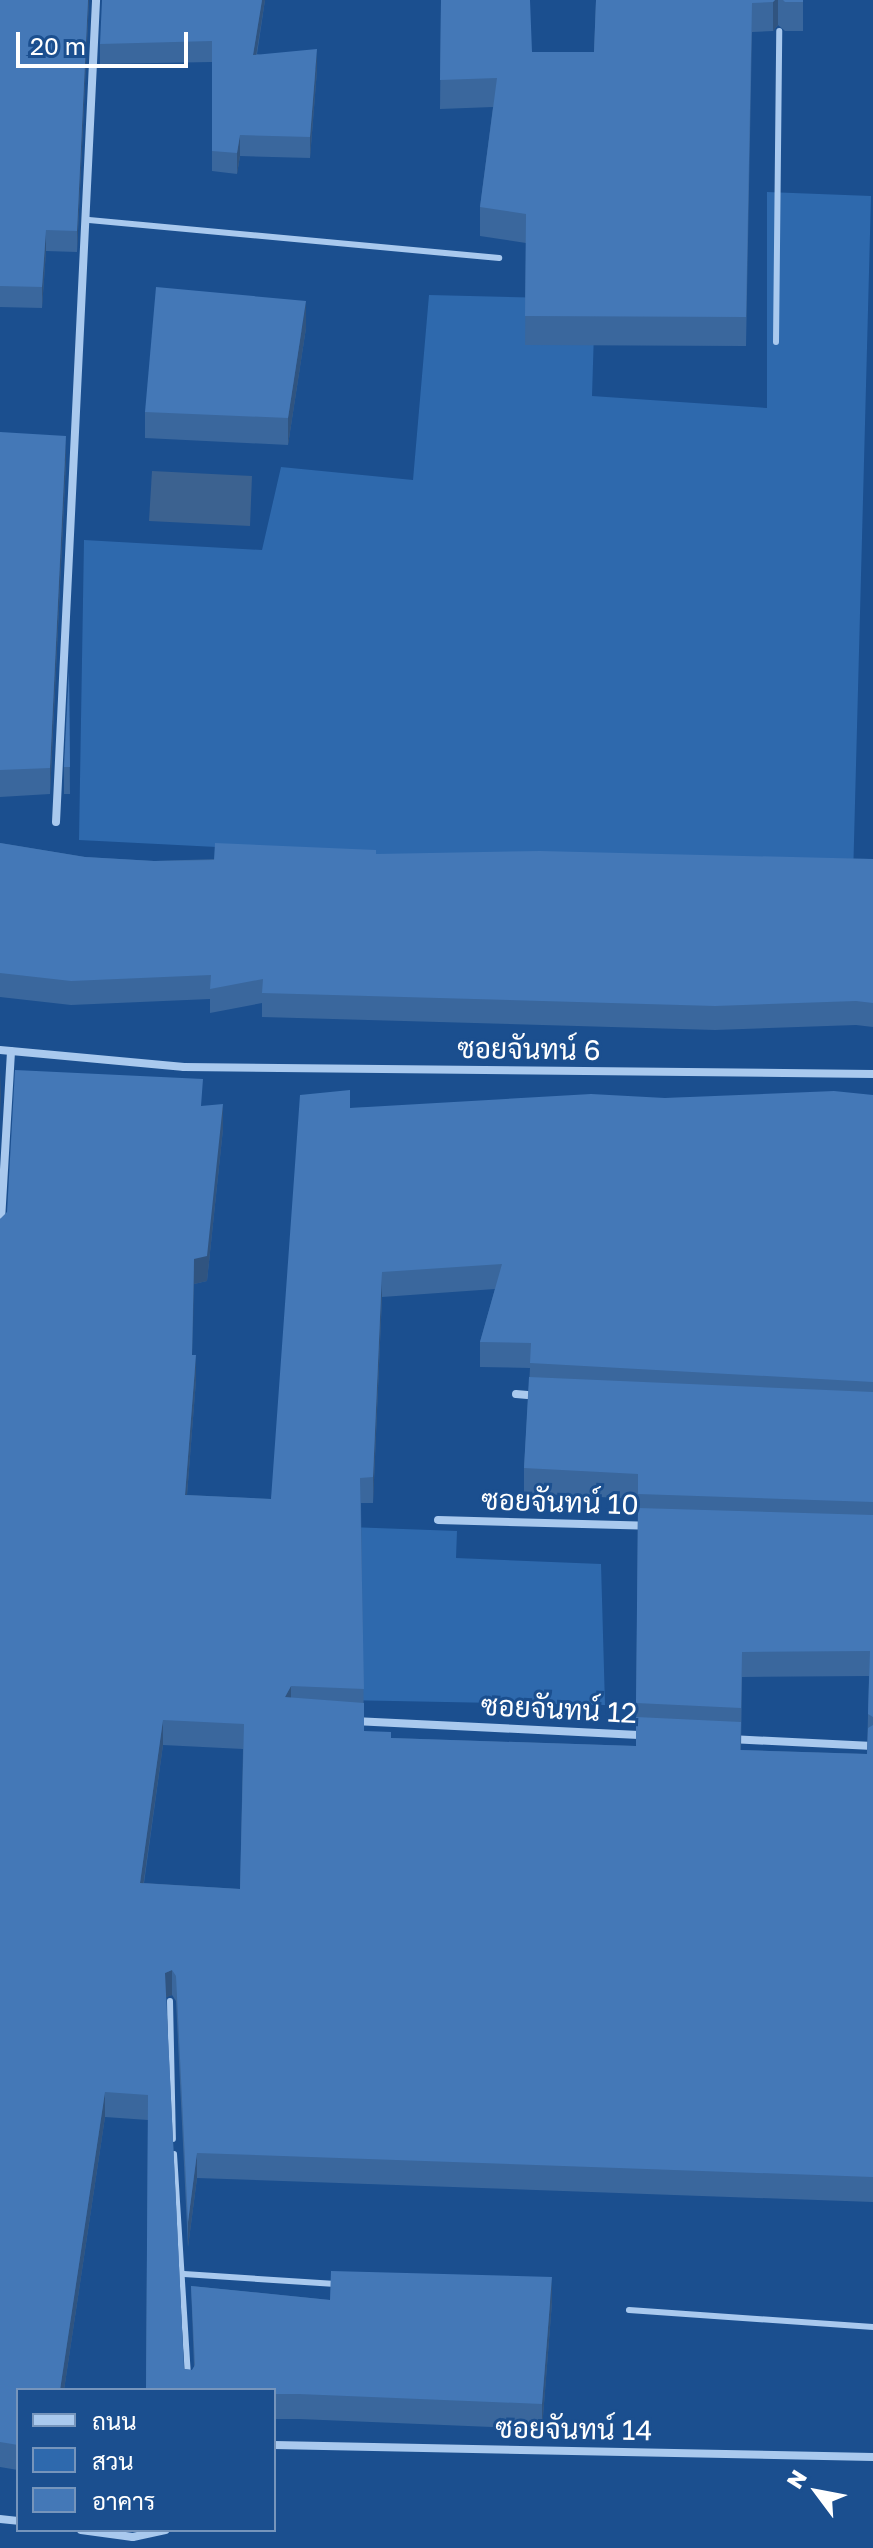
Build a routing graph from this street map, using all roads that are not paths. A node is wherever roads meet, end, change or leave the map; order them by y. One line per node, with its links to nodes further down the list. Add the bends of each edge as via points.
1 (96, 0): 3 (street)
2 (779, 31): 5 (lane)
3 (89, 220): 4 (lane); 6 (street)
4 (499, 258)
5 (776, 342)
6 (56, 822)
7 (0, 1050): 8 (street, ซอยจันทน์ 6)
8 (11, 1051): 9 (street, ซอยจันทน์ 6, via 184,1067); 10 (street)
9 (873, 1074)
10 (0, 1237)
11 (516, 1394): 12 (street)
12 (547, 1396)
13 (438, 1520): 14 (street, ซอยจันทน์ 10)
14 (655, 1526)
15 (339, 1721): 16 (street, ซอยจันทน์ 12)
16 (653, 1735)
17 (716, 1738): 18 (street)
18 (873, 1746)
19 (170, 2001): 20 (lane, via 173,2150)
20 (184, 2274): 21 (lane); 24 (lane)
21 (353, 2285)
22 (629, 2310): 23 (lane)
23 (873, 2327)
24 (189, 2388)
25 (276, 2445): 26 (street, ซอยจันทน์ 14)
26 (873, 2457)
27 (96, 2532): 28 (street, via 133,2537)
28 (156, 2532)

